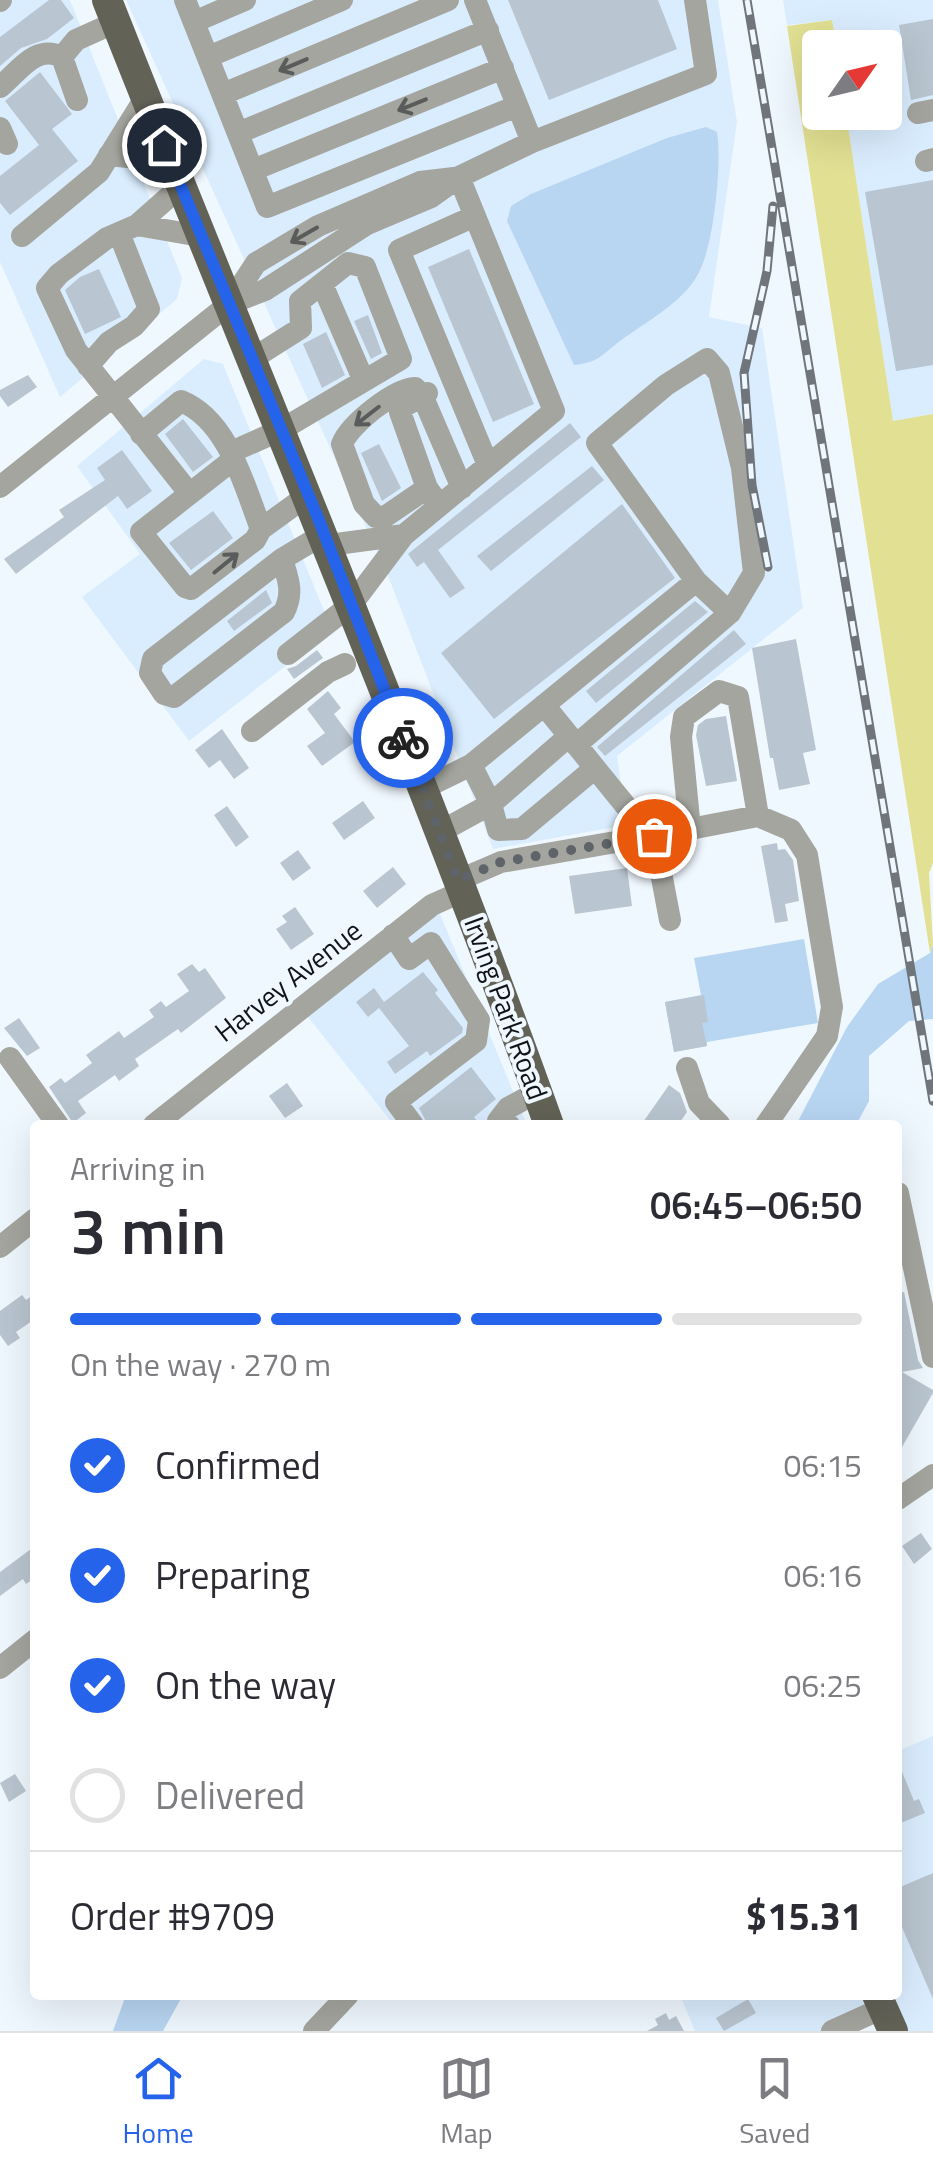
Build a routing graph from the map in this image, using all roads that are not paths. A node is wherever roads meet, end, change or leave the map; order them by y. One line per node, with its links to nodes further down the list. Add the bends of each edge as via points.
1 (245, 0): 7 (street)
2 (342, 0): 10 (street)
3 (448, 0): 13 (street, one-way to 13)
4 (476, 0): 8 (street)
5 (695, 0): 18 (street, via 706,74)
6 (111, 11): 9 (street); 14 (main road, Irving Park Road)
7 (190, 11): 10 (street)
8 (488, 30): 11 (street); 17 (street)
9 (62, 57): 12 (street, via 40,53); 15 (street)
10 (208, 57): 13 (street)
11 (502, 68): 16 (street); 20 (street, one-way to 20)
12 (0, 87)
13 (223, 94): 17 (street)
14 (146, 98): 19 (street); 22 (main road, Irving Park Road)
15 (77, 100)
16 (517, 106): 18 (street); 20 (street, via 267,207)
17 (238, 133): 20 (street)
18 (532, 142): 21 (street)
19 (109, 155): 22 (street, via 137,158); 25 (street, via 99,172)
20 (253, 170)
21 (459, 177): 23 (street); 28 (street, via 420,182 318,226 256,262)
22 (176, 178): 24 (street); 26 (main road, Irving Park Road)
23 (476, 216): 32 (street, via 399,250); 38 (street, via 554,411)
24 (128, 229): 26 (street); 30 (street, via 149,308); 30 (street, via 47,288)
25 (22, 236)
26 (200, 236): 28 (main road, Irving Park Road)
27 (322, 284): 29 (street, via 300,301 301,328); 31 (street); 31 (street, via 348,263 366,267 400,358)
28 (229, 304): 29 (main road, Irving Park Road); 34 (street)
29 (252, 359): 35 (main road, Irving Park Road)
30 (88, 366): 34 (street)
31 (363, 379): 35 (street)
32 (454, 383): 33 (street); 38 (street)
33 (422, 395): 40 (street); 43 (street, via 400,412); 43 (street, one-way to 43, via 402,389 347,432 342,444 364,504 376,516)
34 (112, 397): 36 (street); 39 (street)
35 (281, 430): 37 (street); 42 (main road, Irving Park Road)
36 (141, 434): 37 (street, via 180,402 196,408); 41 (street)
37 (232, 455): 41 (street); 44 (street)
38 (488, 466): 40 (street)
39 (0, 487)
40 (462, 488): 43 (street)
41 (189, 492): 44 (street, one-way to 44, via 141,532 184,587 191,589)
42 (308, 495): 44 (street); 46 (main road, Irving Park Road)
43 (433, 497): 45 (street)
44 (261, 529)
45 (404, 535): 46 (street); 49 (street)
46 (326, 540): 47 (street); 49 (main road, Irving Park Road)
47 (282, 559): 47 (street, via 153,659 150,673 164,694 174,697 284,612 291,588)
48 (696, 580): 50 (street); 50 (street, via 597,443 707,359 719,373 742,468 754,573); 53 (street)
49 (352, 604): 51 (street); 58 (main road, Irving Park Road)
50 (730, 613): 55 (street)
51 (288, 654)
52 (345, 664): 54 (street)
53 (544, 705): 55 (street); 56 (street)
54 (252, 731)
55 (573, 741): 57 (street); 59 (street)
56 (471, 765): 58 (street); 59 (street)
57 (595, 768): 61 (street); 64 (street)
58 (422, 789): 63 (main road, Irving Park Road)
59 (491, 804): 61 (street, via 498,830); 63 (street)
60 (758, 816): 62 (street, Harvey Avenue); 62 (street, via 738,697 720,691 684,717 680,737); 80 (street, via 791,830 807,854 832,1006 826,1036)
61 (522, 829): 65 (street)
62 (690, 829): 64 (street, Harvey Avenue)
63 (438, 833): 66 (main road, Irving Park Road)
64 (653, 836): 65 (street, Harvey Avenue); 67 (street)
65 (530, 857): 66 (street, Harvey Avenue, via 501,862)
66 (461, 885): 68 (street, Harvey Avenue); 69 (main road, Irving Park Road)
67 (670, 920)
68 (393, 935): 70 (street, via 409,959 431,943); 76 (street, Harvey Avenue)
69 (490, 963): 70 (street); 71 (main road, Irving Park Road)
70 (454, 980): 71 (street)
71 (493, 1015): 74 (main road, Irving Park Road); 77 (street, via 476,1041 396,1102)
72 (10, 1058): 75 (street)
73 (686, 1068): 79 (street, via 699,1103)
74 (539, 1115): 78 (street, via 508,1108)
75 (54, 1120)
76 (160, 1120)
77 (410, 1120)
78 (504, 1120)
79 (715, 1120)
80 (769, 1120)
81 (902, 1213): 84 (street)
82 (30, 1223): 83 (street)
83 (0, 1247)
84 (933, 1357)
85 (933, 1475): 86 (street)
86 (902, 1497)
87 (30, 1644): 88 (street)
88 (0, 1668)
89 (343, 2000): 91 (street)
90 (884, 2011): 92 (street)
91 (314, 2031)
92 (832, 2031)

